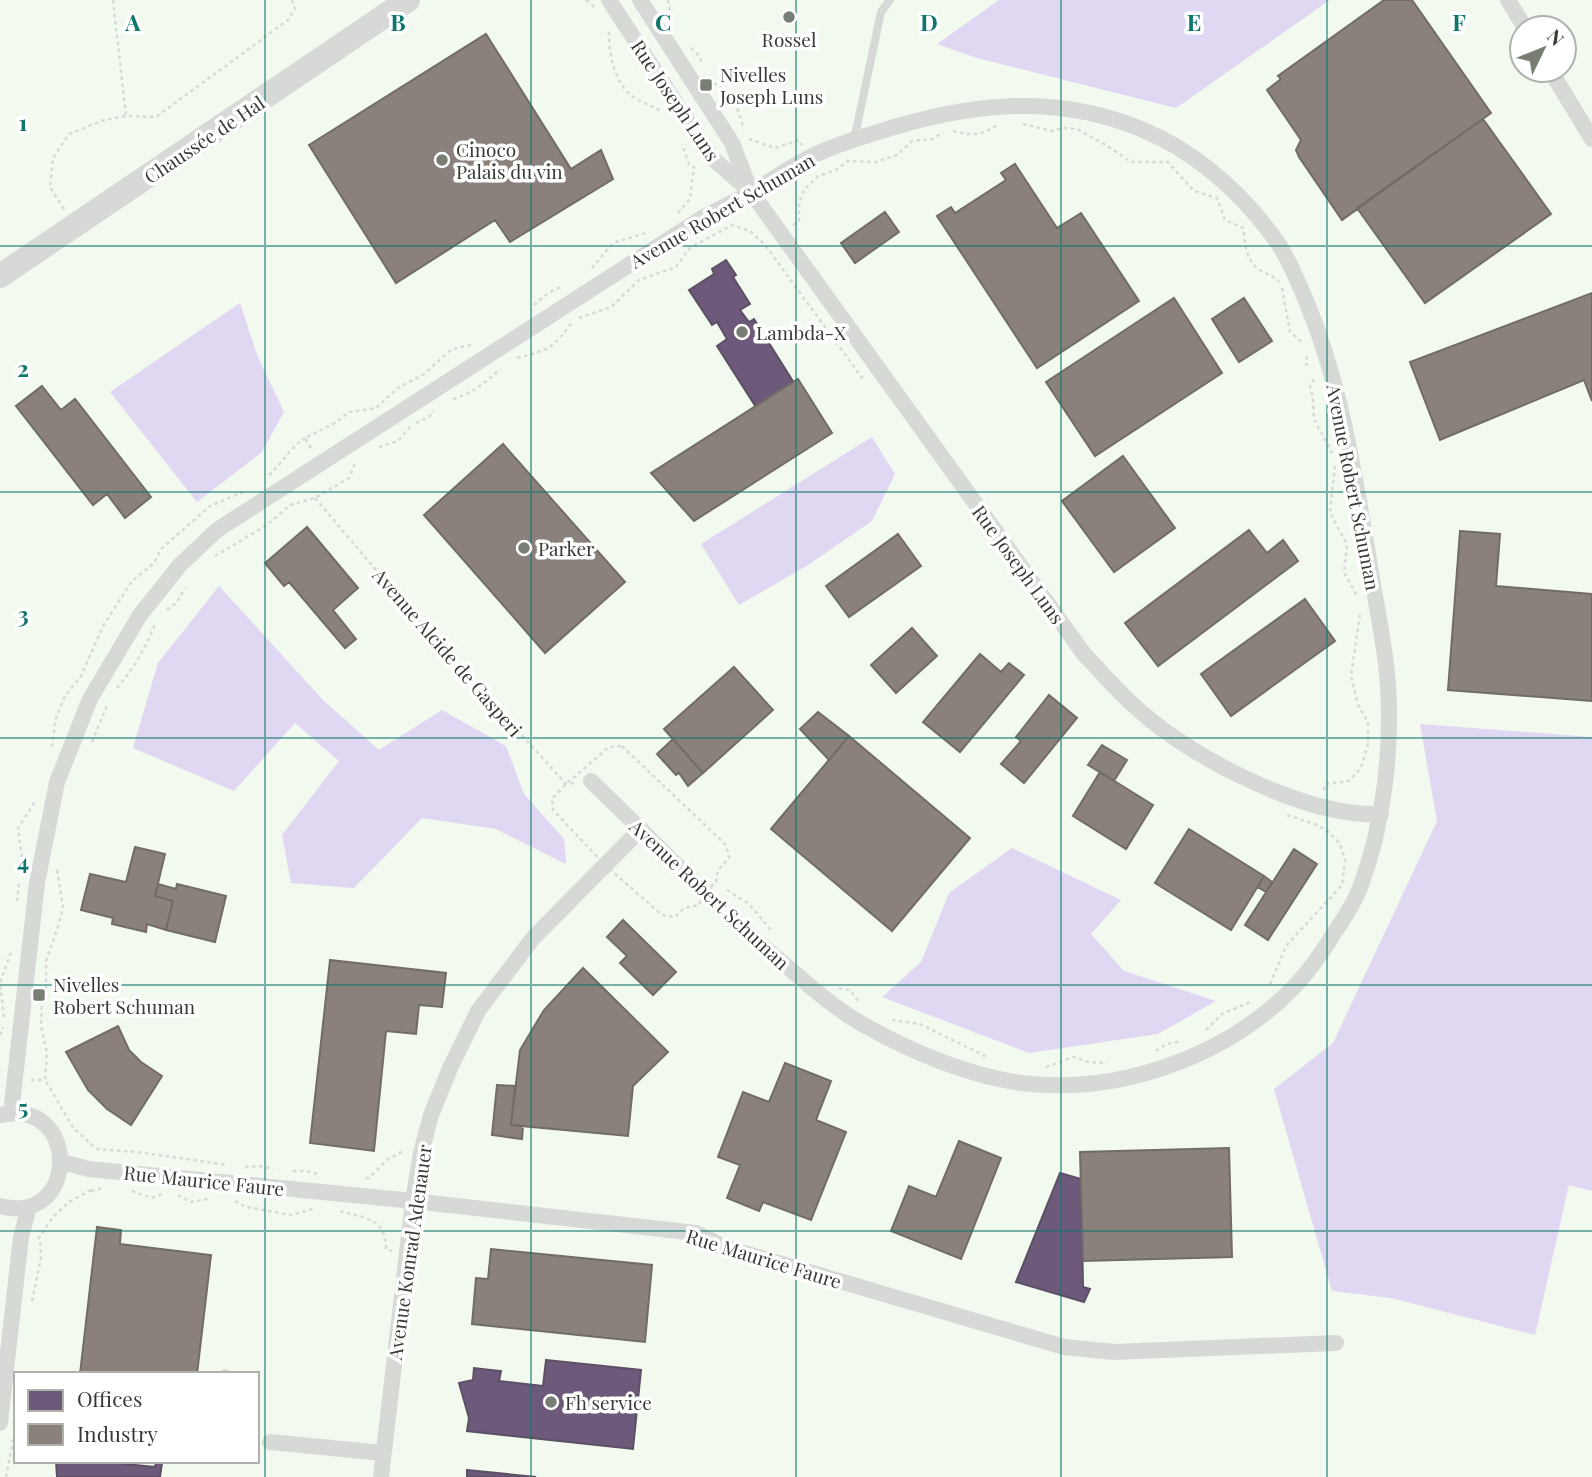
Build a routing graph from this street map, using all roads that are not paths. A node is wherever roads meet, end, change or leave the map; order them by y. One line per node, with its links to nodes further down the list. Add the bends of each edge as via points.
1 (408, 0): 11 (main road, Chaussée de Hal)
2 (640, 0): 10 (street, Rue Joseph Luns, via 732,143)
3 (880, 0): 6 (lane)
4 (890, 0): 6 (lane)
5 (605, 6): 10 (street, Rue Joseph Luns, via 711,157)
6 (881, 12): 9 (lane)
7 (1559, 84): 8 (street)
8 (1592, 139)
9 (854, 140): 10 (street, Avenue Robert Schuman, via 798,163); 13 (street, Avenue Robert Schuman, via 921,118 984,106 1032,105 1092,113 1139,128 1185,153 1219,177 1275,238 1318,328 1355,474 1388,684)
10 (751, 192): 13 (street, Rue Joseph Luns, via 1084,654 1141,712 1194,751 1266,788 1320,806); 15 (street, Avenue Robert Schuman, via 702,218 217,530 180,565 139,615 90,699 57,782 37,883)
11 (0, 276)
12 (591, 781): 14 (street, Avenue Robert Schuman)
13 (1381, 814): 14 (street, Avenue Robert Schuman, via 1360,889 1317,960 1290,991 1219,1044 1167,1068 1098,1083 1053,1084 1021,1083 970,1071 858,1022 751,938)
14 (641, 829): 17 (street, Avenue Konrad Adenauer, via 533,938 478,1011 431,1115)
15 (5, 1114): 16 (street, Avenue Robert Schuman, via 41,1121 60,1146)
16 (62, 1162): 17 (street, Rue Maurice Faure, via 89,1169); 19 (street, via 52,1189)
17 (412, 1201): 20 (street, Rue Maurice Faure, via 696,1233 724,1247 1064,1347 1114,1352); 23 (street, Avenue Konrad Adenauer)
18 (0, 1206): 19 (street)
19 (29, 1206): 21 (street, via 20,1237)
20 (1336, 1343)
21 (0, 1423)
22 (264, 1440): 23 (street)
23 (383, 1453): 24 (street, Avenue Konrad Adenauer)
24 (381, 1477)

